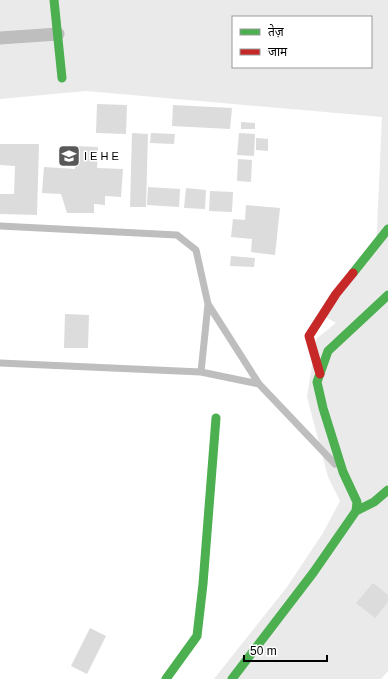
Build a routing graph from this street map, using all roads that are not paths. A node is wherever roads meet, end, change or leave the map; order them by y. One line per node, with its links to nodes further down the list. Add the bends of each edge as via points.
1 (54, 0): 2 (street)
2 (58, 34): 3 (street); 4 (street)
3 (0, 38)
4 (62, 78)
5 (0, 226): 8 (lane, via 177,235 196,250)
6 (388, 229): 11 (street, via 336,294 309,336)
7 (388, 295): 11 (street, via 328,351)
8 (208, 304): 10 (lane); 12 (lane)
9 (0, 363): 10 (lane)
10 (201, 372): 12 (lane)
11 (320, 374): 14 (street, via 317,382)
12 (259, 384): 14 (lane)
13 (216, 418): 17 (street, via 197,636)
14 (343, 472): 16 (street, via 357,502)
15 (388, 490): 16 (street, via 374,502)
16 (356, 511): 18 (street, via 313,573)
17 (166, 679)
18 (232, 679)

